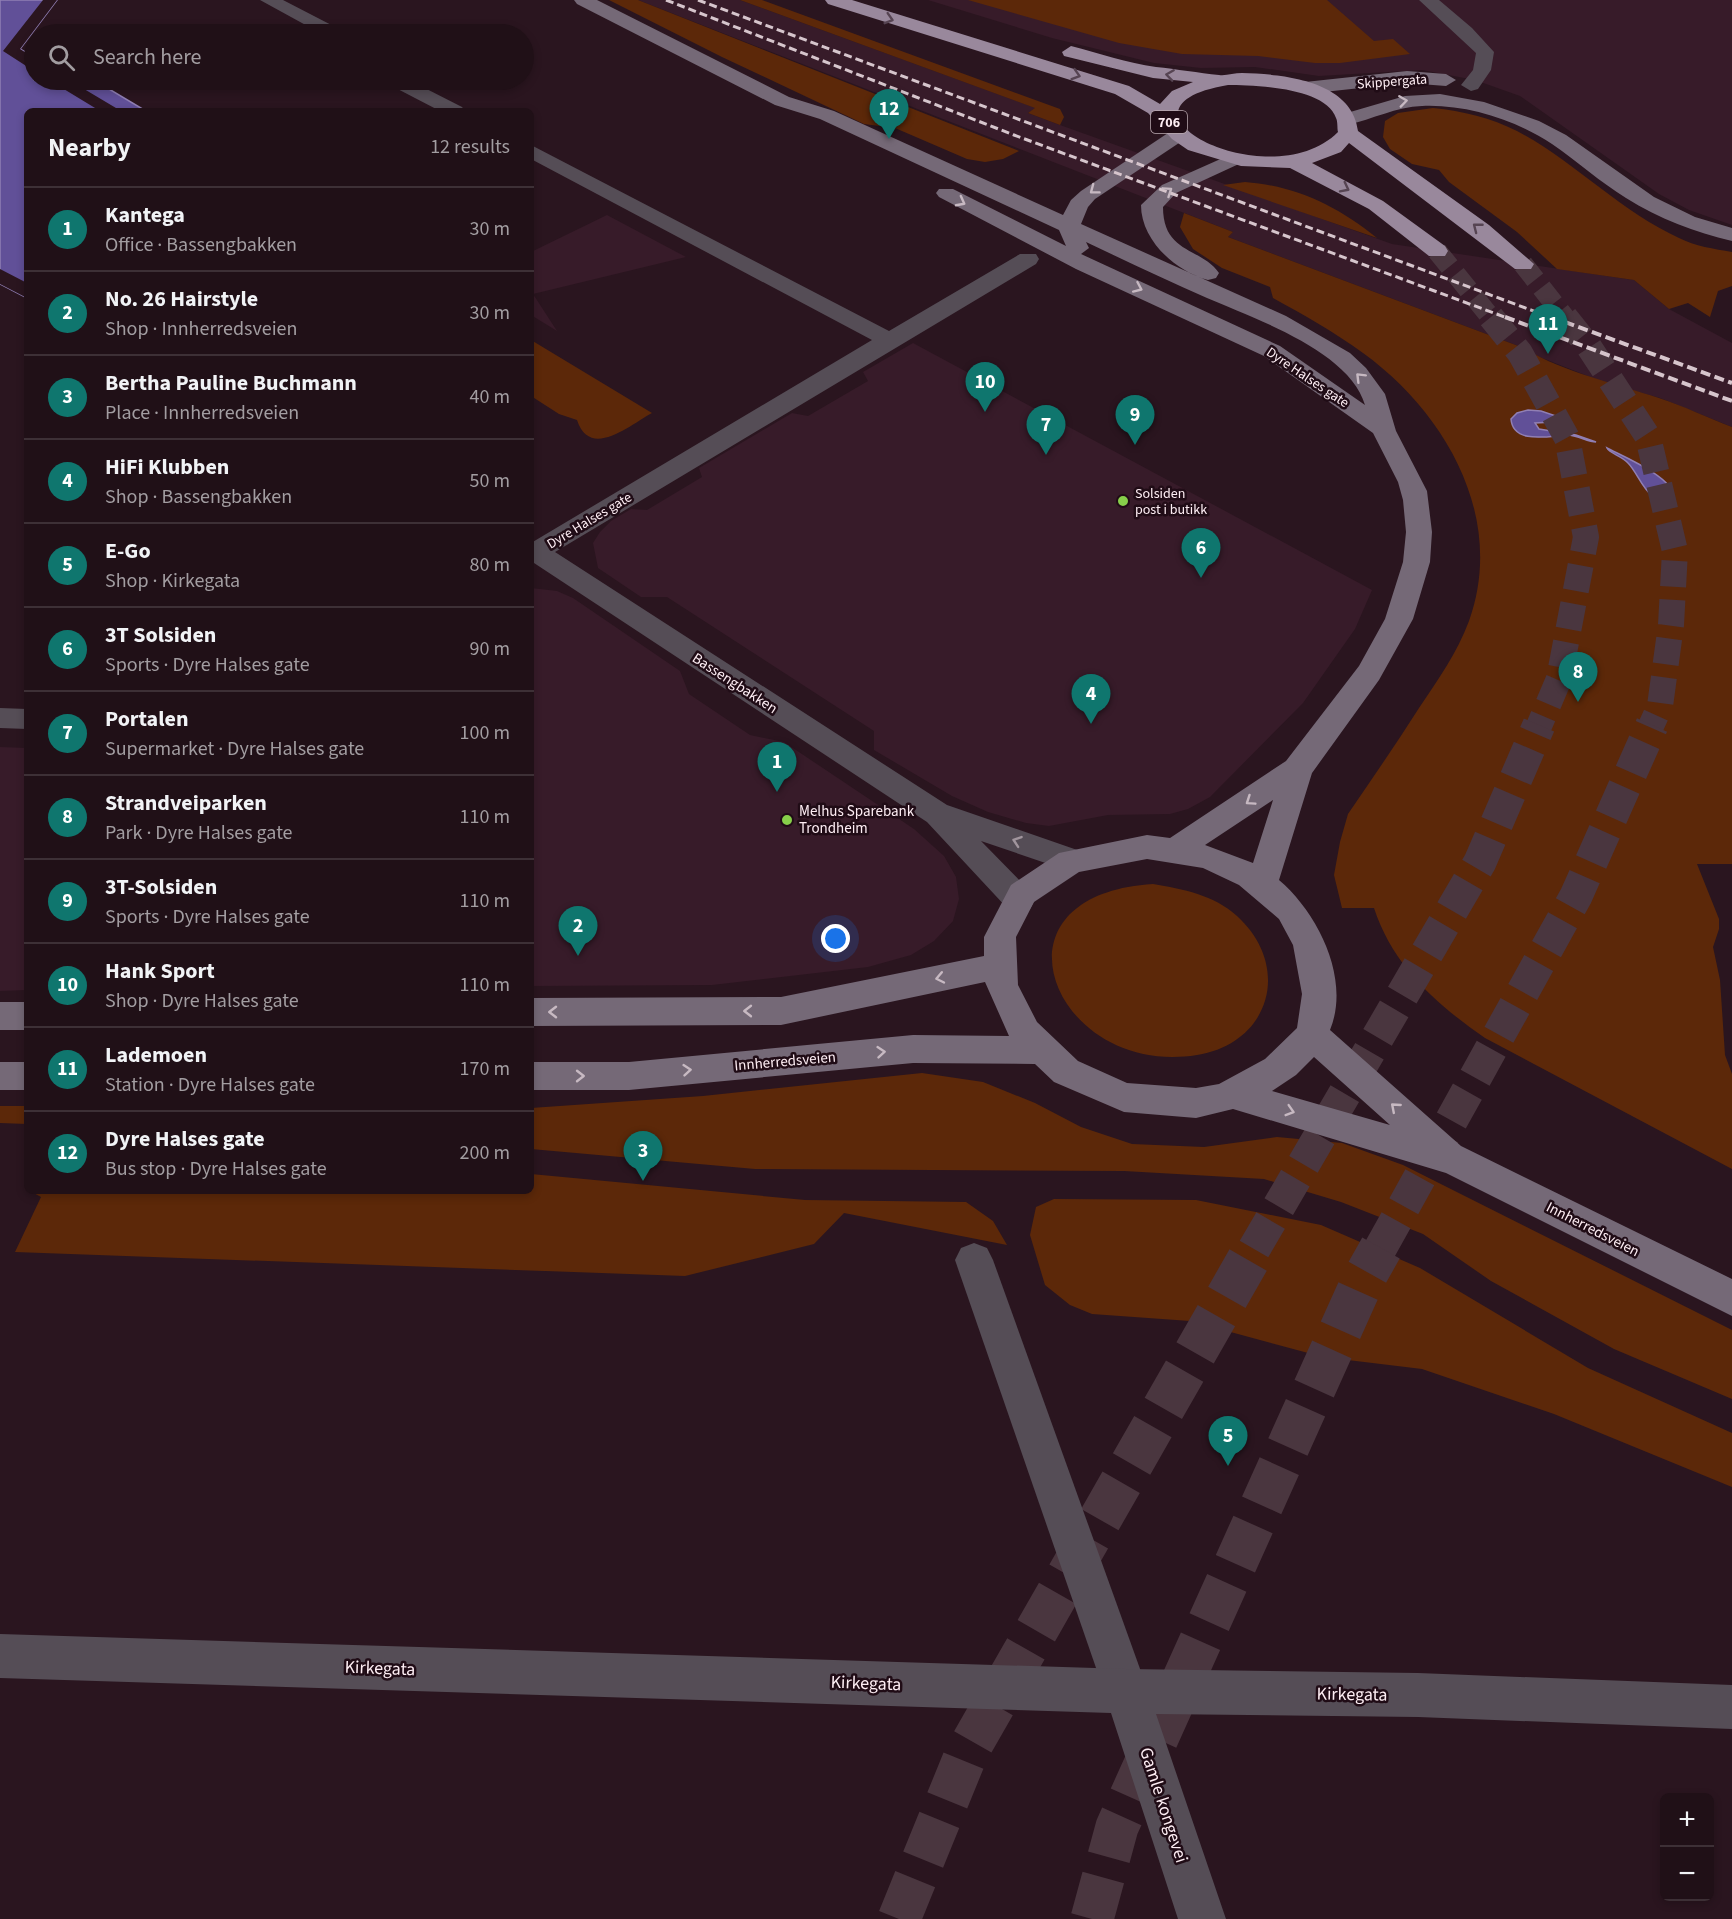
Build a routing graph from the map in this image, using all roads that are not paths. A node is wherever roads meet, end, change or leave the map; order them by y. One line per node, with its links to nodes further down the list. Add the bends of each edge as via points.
1 (269, 0): 5 (street)
2 (583, 0): 11 (main road, Dyre Halses gate)
3 (834, 0): 15 (highway, 706, one-way to 15, via 1122,90 1155,109)
4 (1428, 0): 8 (street, via 1485,52 1482,70)
5 (316, 24)
6 (1054, 47): 7 (highway, 706, one-way to 6, via 1163,74)
7 (1228, 79): 9 (highway, 706, via 1275,80); 15 (highway, 706, via 1198,85 1176,97 1167,112)
8 (1471, 85): 9 (main road, Skippergata, via 1407,77); 14 (main road, Skippergata, via 1511,102)
9 (1305, 88): 13 (highway, 706, via 1333,102)
10 (414, 90): 12 (street)
11 (783, 101): 19 (main road, Dyre Halses gate, via 827,115); 23 (main road, Dyre Halses gate, one-way to 23, via 811,123)
12 (449, 108)
13 (1348, 126): 14 (main road, Skippergata, one-way to 14, via 1393,102 1438,99 1470,104); 18 (highway, 706, via 1343,141 1329,151); 24 (highway, 706, one-way to 13)
14 (1536, 126): 20 (main road, Skippergata, via 1663,211)
15 (1173, 128): 17 (highway, 706, via 1201,149); 19 (main road, one-way to 19, via 1078,204)
16 (534, 153): 26 (street)
17 (1234, 159): 18 (highway, 706); 25 (main road, one-way to 17, via 1176,253 1150,222 1157,198)
18 (1293, 161): 21 (highway, 706, one-way to 21, via 1376,205)
19 (1069, 226): 23 (main road); 25 (main road, Dyre Halses gate)
20 (1732, 235)
21 (1437, 251)
22 (1028, 259): 26 (street, Dyre Halses gate)
23 (1084, 264): 27 (main road, Dyre Halses gate, one-way to 27, via 1272,351)
24 (1523, 264)
25 (1262, 311): 27 (main road, Dyre Halses gate, one-way to 25, via 1379,404 1358,374 1327,350)
26 (889, 340): 28 (street, Dyre Halses gate)
27 (1383, 429): 32 (main road, Dyre Halses gate, via 1400,457 1416,499 1421,543 1418,569 1398,626 1348,703)
28 (534, 552)
29 (534, 554): 33 (street, Bassengbakken)
30 (0, 718): 31 (street)
31 (24, 718)
32 (1298, 768): 34 (main road, Dyre Halses gate, one-way to 34); 36 (main road, Dyre Halses gate)
33 (936, 813): 35 (street, Bassengbakken, one-way to 33); 37 (street, Bassengbakken)
34 (1176, 850): 35 (main road, via 1120,848); 36 (main road, via 1213,860)
35 (1072, 860): 37 (main road, via 1044,876)
36 (1262, 884): 42 (main road, via 1299,921 1314,959 1320,994)
37 (1019, 900): 38 (main road, via 1006,919 999,941)
38 (998, 966): 39 (main road, one-way to 39, via 781,1011); 43 (main road, via 1006,1004)
39 (534, 1012)
40 (0, 1016): 41 (main road)
41 (24, 1016)
42 (1311, 1034): 47 (main road, via 1280,1068); 48 (main road, Innherredsveien, one-way to 42)
43 (1039, 1050): 46 (main road, Innherredsveien, one-way to 43, via 628,1076 913,1049); 47 (main road, via 1086,1083 1125,1097 1196,1103)
44 (0, 1076): 45 (main road)
45 (24, 1076)
46 (534, 1076)
47 (1234, 1094): 48 (main road, Innherredsveien, one-way to 48)
48 (1455, 1160): 50 (main road, Innherredsveien)
49 (974, 1260): 52 (street, Gamle kongevei)
50 (1732, 1298)
51 (0, 1656): 52 (street, Kirkegata)
52 (1126, 1691): 53 (street, Kirkegata, via 1418,1695); 54 (street, Gamle kongevei)
53 (1732, 1707)
54 (1202, 1919)

